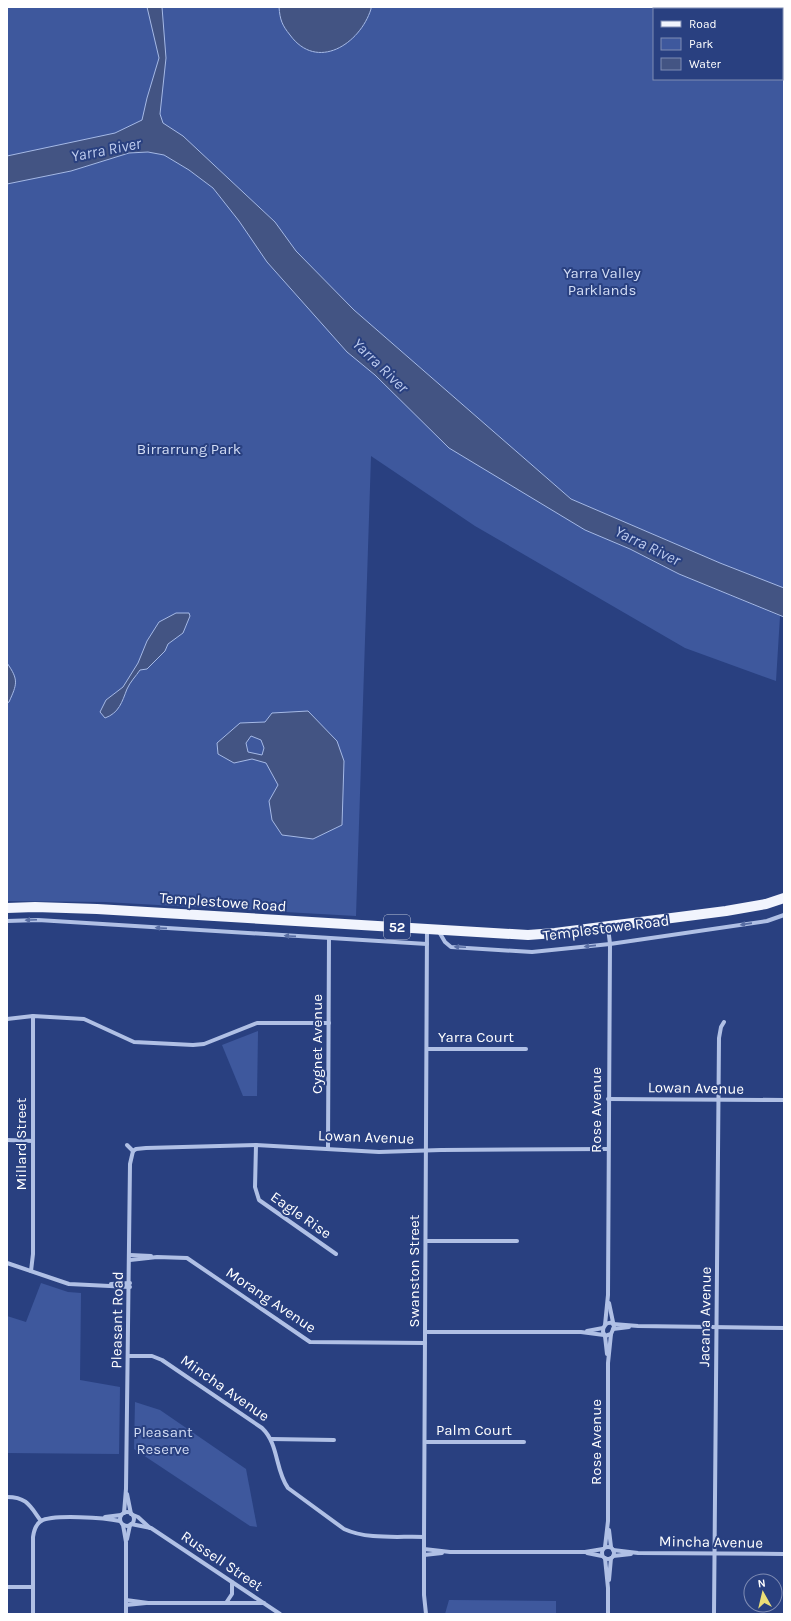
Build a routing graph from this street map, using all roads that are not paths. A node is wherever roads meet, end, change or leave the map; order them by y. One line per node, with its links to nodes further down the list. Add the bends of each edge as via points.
1 (784, 898): 5 (main road, Templestowe Road / 52, via 732,910)
2 (7, 908): 6 (main road, Templestowe Road / 52, via 97,909)
3 (784, 915): 10 (street, Templestowe Road, one-way to 10, via 767,921)
4 (7, 921): 8 (street, Templestowe Road, one-way to 4, via 38,920)
5 (608, 926): 7 (main road, Templestowe Road / 52, via 539,935); 10 (street, Rose Avenue)
6 (427, 929): 7 (main road, Templestowe Road / 52); 9 (street, Swanston Street)
7 (438, 930): 10 (street, Templestowe Road, one-way to 7, via 532,952 451,947)
8 (329, 938): 9 (street, Templestowe Road); 14 (street, Cygnet Avenue)
9 (427, 944): 15 (street, Swanston Street)
10 (610, 944): 17 (street, Rose Avenue)
11 (33, 1016): 12 (street); 14 (street, via 89,1020 138,1042 193,1045 204,1044 257,1023); 21 (street, Millard Street)
12 (7, 1018)
13 (724, 1022): 18 (street, Jacana Avenue, via 719,1038)
14 (329, 1023): 24 (street, Cygnet Avenue)
15 (427, 1049): 16 (street, Yarra Court); 27 (street, Swanston Street)
16 (526, 1049)
17 (608, 1099): 18 (street, Lowan Avenue); 25 (street, Rose Avenue)
18 (718, 1100): 19 (street, Lowan Avenue); 39 (street, Jacana Avenue)
19 (784, 1100)
20 (7, 1140): 21 (street)
21 (33, 1140): 33 (street, Millard Street, via 33,1254)
22 (127, 1145): 26 (street)
23 (256, 1145): 24 (street, Lowan Avenue); 26 (street, Lowan Avenue, via 146,1148); 30 (street, Eagle Rise, via 255,1187 259,1200)
24 (328, 1149): 27 (street, Lowan Avenue)
25 (608, 1149): 27 (street, Lowan Avenue); 35 (street, Rose Avenue)
26 (133, 1151): 31 (street, Pleasant Road, via 130,1164)
27 (426, 1151): 28 (street, Swanston Street)
28 (426, 1241): 29 (street); 42 (street, Swanston Street)
29 (517, 1241)
30 (336, 1254)
31 (130, 1257): 34 (street, Pleasant Road); 46 (street, Morang Avenue, via 182,1258 191,1261 310,1342)
32 (7, 1264): 33 (street)
33 (30, 1271): 34 (street, via 69,1284)
34 (130, 1285): 47 (street, Pleasant Road)
35 (608, 1295): 36 (street, Rose Avenue); 37 (street, Rose Avenue)
36 (613, 1323): 37 (street, via 608,1322); 38 (street); 41 (street, Rose Avenue)
37 (604, 1326): 43 (street); 45 (street, Rose Avenue)
38 (638, 1326): 39 (street); 41 (street)
39 (716, 1327): 40 (street); 72 (street, Jacana Avenue)
40 (784, 1328)
41 (613, 1329): 44 (street, Rose Avenue)
42 (425, 1332): 43 (street); 46 (street, Swanston Street)
43 (581, 1332): 45 (street)
44 (611, 1334): 45 (street); 48 (street, Rose Avenue)
45 (604, 1335): 48 (street, Rose Avenue)
46 (425, 1343): 51 (street, Swanston Street)
47 (128, 1356): 49 (street, Mincha Avenue, via 157,1357 168,1362 262,1428); 53 (street, Pleasant Road)
48 (608, 1363): 60 (street, Rose Avenue)
49 (271, 1439): 50 (street); 64 (street, Mincha Avenue, via 283,1480 288,1488 344,1528 367,1536)
50 (334, 1440)
51 (425, 1442): 52 (street, Palm Court); 64 (street, Swanston Street)
52 (524, 1442)
53 (126, 1489): 55 (street, Pleasant Road); 56 (street, Pleasant Road)
54 (7, 1497): 58 (street, via 25,1500)
55 (123, 1514): 56 (street); 57 (street); 59 (street)
56 (132, 1514): 62 (street, via 134,1521); 63 (street, Russell Street)
57 (99, 1518): 58 (street, via 50,1518); 59 (street)
58 (41, 1521): 79 (street, via 33,1532)
59 (120, 1521): 61 (street)
60 (608, 1521): 66 (street, Rose Avenue); 67 (street, Rose Avenue)
61 (123, 1525): 62 (street); 65 (street)
62 (131, 1525): 63 (street, Russell Street); 65 (street)
63 (151, 1528): 77 (street, Russell Street)
64 (424, 1536): 68 (street, Swanston Street)
65 (126, 1542): 81 (street)
66 (604, 1548): 67 (street, Mincha Avenue); 70 (street); 75 (street, Rose Avenue)
67 (612, 1548): 71 (street, Mincha Avenue); 76 (street, Rose Avenue)
68 (424, 1549): 69 (street); 74 (street, Swanston Street)
69 (450, 1552): 70 (street); 74 (street)
70 (585, 1552): 75 (street)
71 (638, 1553): 72 (street, Mincha Avenue); 76 (street, Mincha Avenue)
72 (714, 1554): 73 (street, Mincha Avenue); 91 (street, Jacana Avenue)
73 (784, 1554)
74 (424, 1555): 89 (street, Swanston Street)
75 (604, 1557): 76 (street, Mincha Avenue); 80 (street)
76 (612, 1557): 80 (street)
77 (232, 1582): 83 (street, via 232,1594); 84 (street, Russell Street)
78 (7, 1587): 79 (street)
79 (33, 1587): 86 (street)
80 (608, 1588): 90 (street)
81 (126, 1600): 82 (street); 85 (street)
82 (148, 1603): 83 (street); 85 (street)
83 (226, 1603): 84 (street)
84 (264, 1604): 88 (street, Russell Street)
85 (126, 1606): 87 (street)
86 (33, 1614)
87 (126, 1614)
88 (280, 1614)
89 (426, 1614)
90 (608, 1614)
91 (714, 1614)

